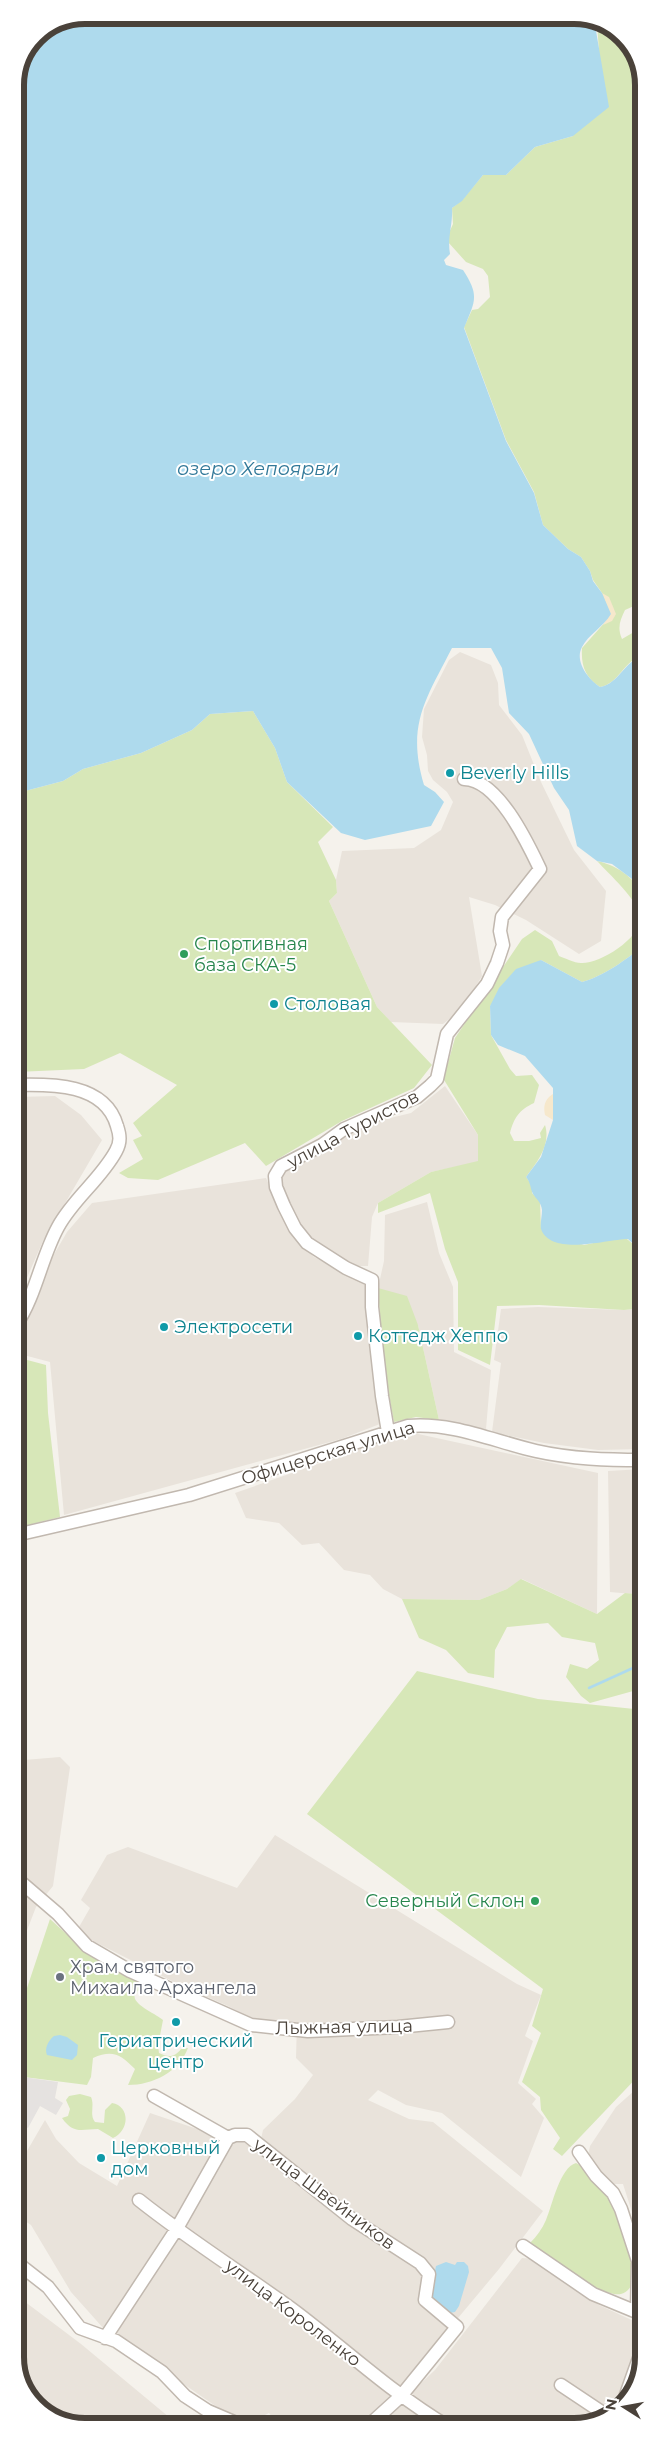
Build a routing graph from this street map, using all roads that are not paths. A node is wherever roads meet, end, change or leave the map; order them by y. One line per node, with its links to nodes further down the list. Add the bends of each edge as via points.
1 (464, 779): 4 (street, улица Туристов, via 486,787 506,808 540,869 502,917 503,945 497,963 487,984 447,1034 437,1079 430,1086 417,1096 344,1129 282,1166 275,1176 276,1187 295,1228 307,1243 372,1280 374,1324)
2 (24, 1085): 3 (street, via 71,1087 92,1095 107,1107 121,1138 107,1165 58,1226)
3 (24, 1313)
4 (388, 1432): 5 (street, Офицерская улица, via 428,1424 452,1427 566,1457); 6 (street, Офицерская улица, via 189,1495)
5 (635, 1460)
6 (24, 1533)
7 (24, 1885): 8 (street, Лыжная улица, via 88,1946 130,1970 251,2025 308,2031)
8 (448, 2022)
9 (154, 2096): 10 (street, улица Швейников)
10 (228, 2138): 13 (street); 20 (street, улица Швейников, via 247,2135 352,2220 420,2263 429,2274 424,2300 457,2327)
11 (578, 2152): 15 (street, via 613,2193)
12 (139, 2200): 13 (street, улица Короленко)
13 (176, 2230): 18 (street); 20 (street, улица Короленко, via 248,2277)
14 (523, 2246): 17 (street, via 593,2294)
15 (635, 2252)
16 (24, 2268): 18 (street, via 48,2287 80,2328)
17 (635, 2312)
18 (105, 2338): 22 (street, via 116,2341 162,2372 185,2396)
19 (561, 2385): 21 (street)
20 (401, 2396): 23 (street); 24 (street, улица Короленко)
21 (599, 2410)
22 (224, 2418)
23 (377, 2418)
24 (435, 2418)

